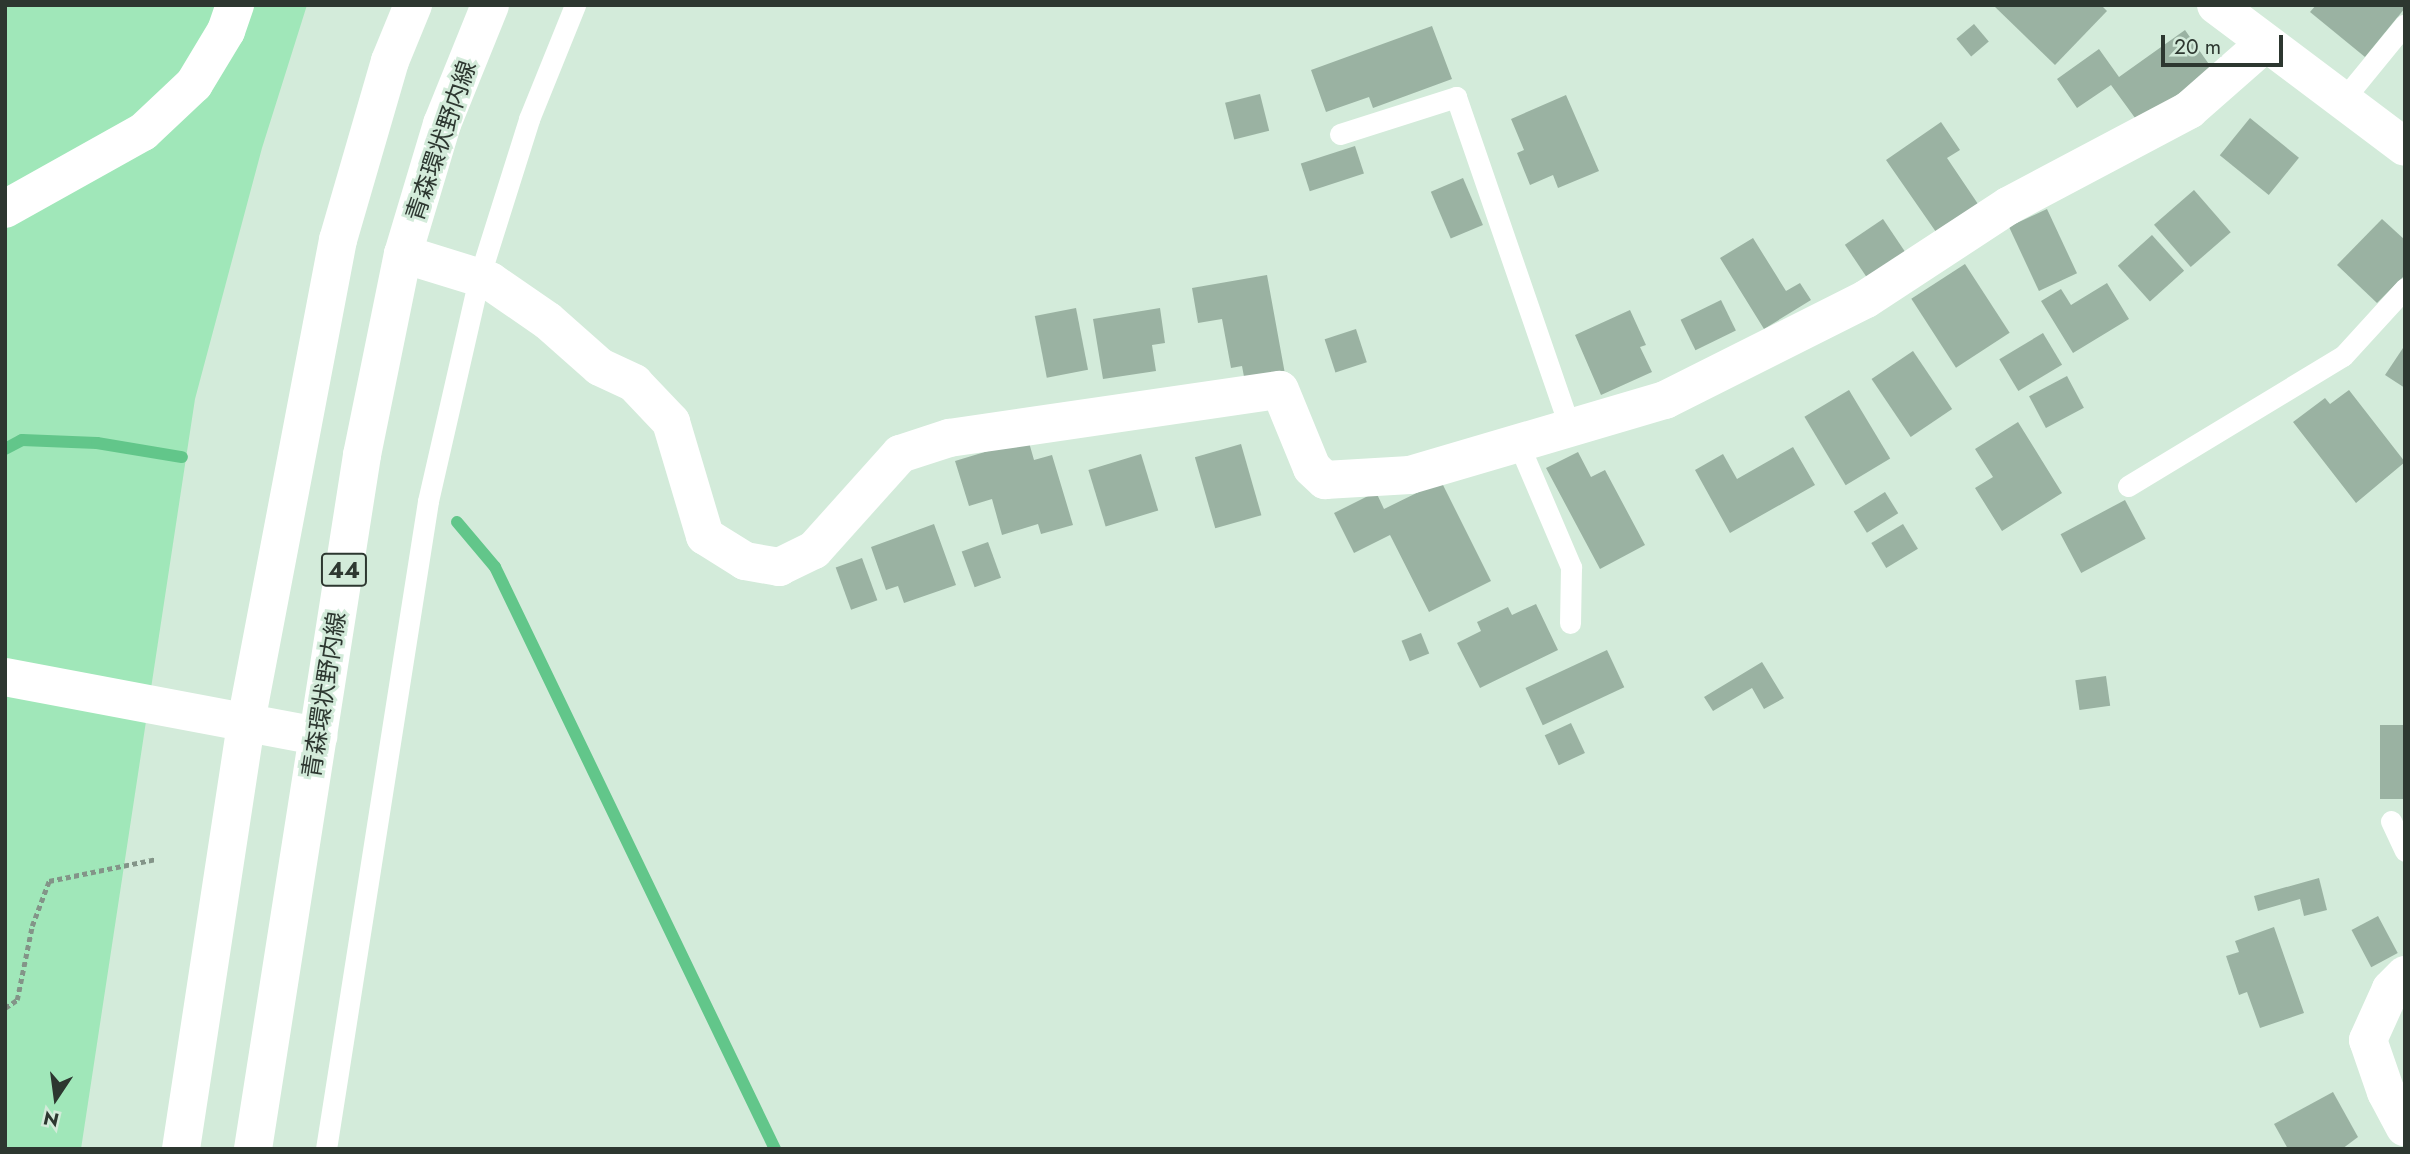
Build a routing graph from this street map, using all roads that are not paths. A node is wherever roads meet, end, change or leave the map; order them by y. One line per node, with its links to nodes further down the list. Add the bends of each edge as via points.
1 (234, 5): 11 (street, via 226,31 194,84 144,132)
2 (413, 5): 20 (street, via 390,61 338,240)
3 (490, 5): 12 (street, 青森環状野内線 / 44, via 442,124)
4 (575, 5): 13 (lane, via 529,119)
5 (2216, 5): 7 (street)
6 (2405, 24): 8 (lane)
7 (2264, 44): 8 (street); 15 (street, via 2189,110 2008,206 1866,299 1665,400)
8 (2342, 101): 10 (street)
9 (1340, 134): 15 (lane, via 1456,97)
10 (2405, 147)
11 (5, 209)
12 (403, 254): 13 (street); 21 (street, 青森環状野内線 / 44, via 362,455)
13 (479, 278): 16 (street, via 548,321 600,367 634,383 671,422 705,536 745,561 779,567 814,550 900,454 949,438 1280,390 1312,468 1325,480 1410,475); 28 (lane, via 428,500)
14 (2405, 288): 17 (lane, via 2343,356)
15 (1571, 431): 16 (street)
16 (1519, 445): 18 (lane, via 1571,567)
17 (2127, 486)
18 (1570, 623)
19 (5, 677): 20 (street)
20 (246, 722): 21 (street); 26 (street)
21 (317, 736): 27 (street, 青森環状野内線 / 44)
22 (2391, 821): 23 (lane)
23 (2405, 851)
24 (2405, 975): 25 (street, via 2390,989 2368,1040 2386,1092)
25 (2405, 1128)
26 (181, 1149)
27 (253, 1149)
28 (326, 1149)

